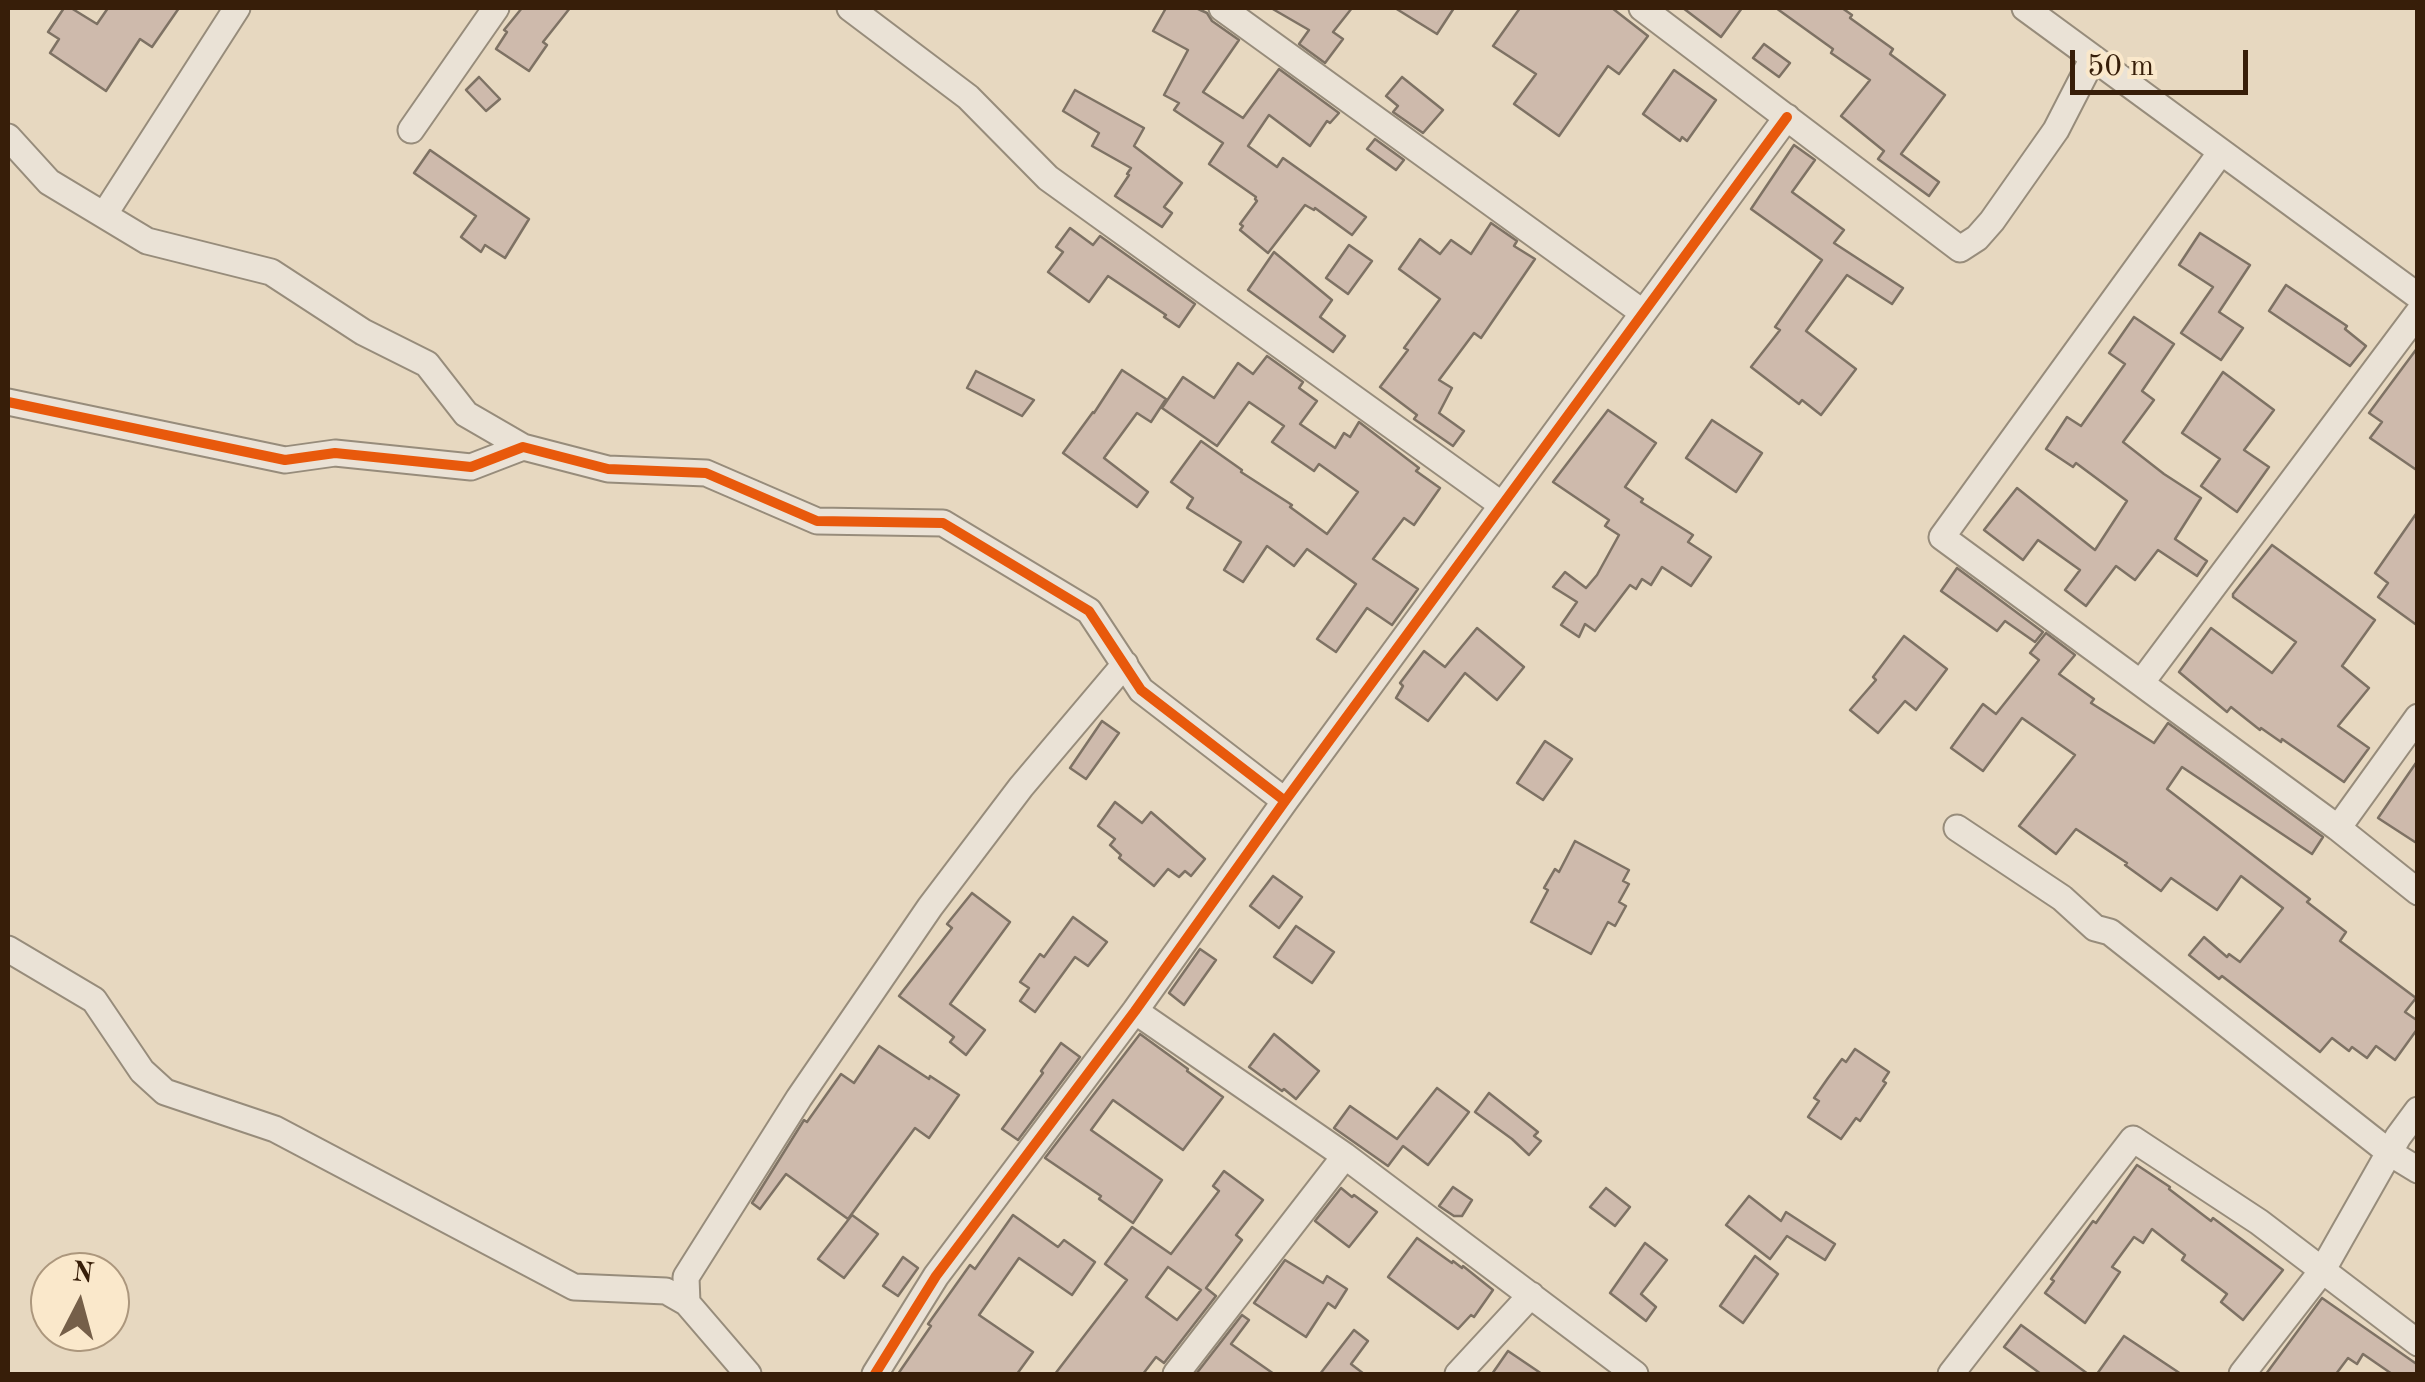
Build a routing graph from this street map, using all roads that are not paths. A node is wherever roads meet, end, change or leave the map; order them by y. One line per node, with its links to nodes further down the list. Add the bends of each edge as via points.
1 (237, 8): 12 (street)
2 (496, 8): 9 (street)
3 (850, 8): 18 (street, via 968,97 1048,178)
4 (1222, 8): 14 (street)
5 (1642, 8): 8 (street)
6 (2025, 8): 7 (street)
7 (2093, 58): 8 (street, via 2056,130 1992,222 1960,249); 11 (street)
8 (1787, 117): 14 (street)
9 (412, 130)
10 (8, 137): 12 (street, via 49,182)
11 (2221, 152): 13 (street); 20 (street, via 1942,537)
12 (104, 216): 17 (street, via 147,241 270,272 427,364 466,414)
13 (2418, 296)
14 (1642, 312): 18 (street)
15 (2418, 313): 20 (street)
16 (8, 402): 17 (street, via 285,460 334,453 472,468)
17 (523, 448): 19 (street, via 608,469 706,473 817,521 944,523 1089,611)
18 (1502, 505): 22 (street)
19 (1125, 664): 22 (street, via 1142,690); 34 (street, via 930,907 798,1098 686,1277)
20 (2141, 683): 24 (street)
21 (2418, 717): 24 (street)
22 (1285, 802): 27 (street)
23 (1958, 828): 29 (street, via 2095,928 2110,932)
24 (2338, 828): 25 (street)
25 (2418, 892)
26 (8, 949): 34 (street, via 94,1000 142,1071 165,1092 275,1129 574,1287 666,1291)
27 (1135, 1011): 30 (street); 37 (street, via 936,1276)
28 (2418, 1110): 29 (street)
29 (2390, 1152): 31 (street); 32 (street)
30 (1345, 1156): 33 (street); 38 (street)
31 (2418, 1170)
32 (2322, 1271): 35 (street); 41 (street, via 2133,1140); 42 (street)
33 (1531, 1295): 39 (street); 40 (street)
34 (687, 1304): 36 (street)
35 (2418, 1343)
36 (748, 1374)
37 (876, 1374)
38 (1176, 1374)
39 (1458, 1374)
40 (1635, 1374)
41 (1951, 1374)
42 (2242, 1374)

